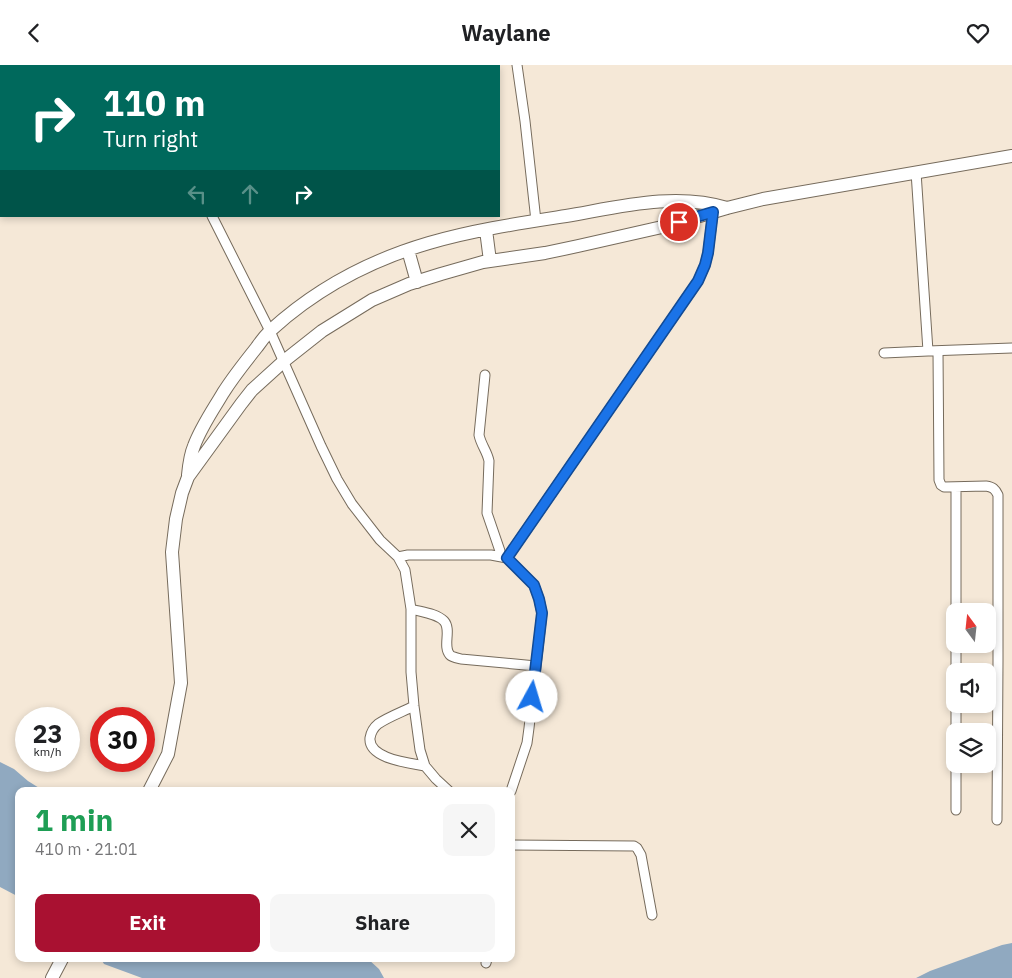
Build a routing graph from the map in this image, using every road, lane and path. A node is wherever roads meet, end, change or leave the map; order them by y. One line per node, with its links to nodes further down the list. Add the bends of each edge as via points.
1 (518, 65): 7 (street)
2 (1012, 156): 3 (street)
3 (916, 173): 4 (street); 14 (street)
4 (727, 208): 5 (street); 7 (street, via 700,201 676,200)
5 (713, 212): 10 (street, via 578,246); 22 (street, via 708,253 698,281)
6 (213, 217): 12 (street)
7 (536, 221): 8 (street)
8 (486, 230): 9 (street); 10 (street)
9 (408, 250): 11 (street); 12 (street, via 352,273)
10 (490, 261): 11 (street)
11 (417, 282): 17 (street, via 372,300 348,314)
12 (270, 331): 17 (street); 19 (street, via 235,375 207,419 193,446)
13 (1012, 348): 15 (street)
14 (928, 351): 15 (street); 16 (street)
15 (938, 351): 20 (street, via 939,480 944,487)
16 (884, 353)
17 (284, 361): 19 (street, via 241,404); 21 (street, via 337,479 380,540)
18 (485, 375): 22 (street, via 479,435 489,461 487,513)
19 (188, 477): 29 (street, via 176,519 172,552 180,683 168,754)
20 (956, 487): 23 (street); 33 (street, via 986,485 996,490 998,495)
21 (398, 557): 22 (street); 24 (street, via 404,570)
22 (504, 557): 25 (street, via 534,585 539,599 542,613)
23 (956, 603)
24 (411, 609): 25 (street, via 445,622 451,656); 26 (street)
25 (536, 666): 31 (street, via 527,743)
26 (414, 706): 27 (street); 27 (street, via 379,724 373,729 370,741 380,754 393,760)
27 (425, 766): 30 (street)
28 (956, 773): 32 (street)
29 (152, 787)
30 (445, 787)
31 (512, 787)
32 (956, 810)
33 (997, 820)
34 (515, 845): 35 (street, via 634,846 641,855)
35 (652, 915)
36 (60, 962): 37 (street)
37 (53, 976)

